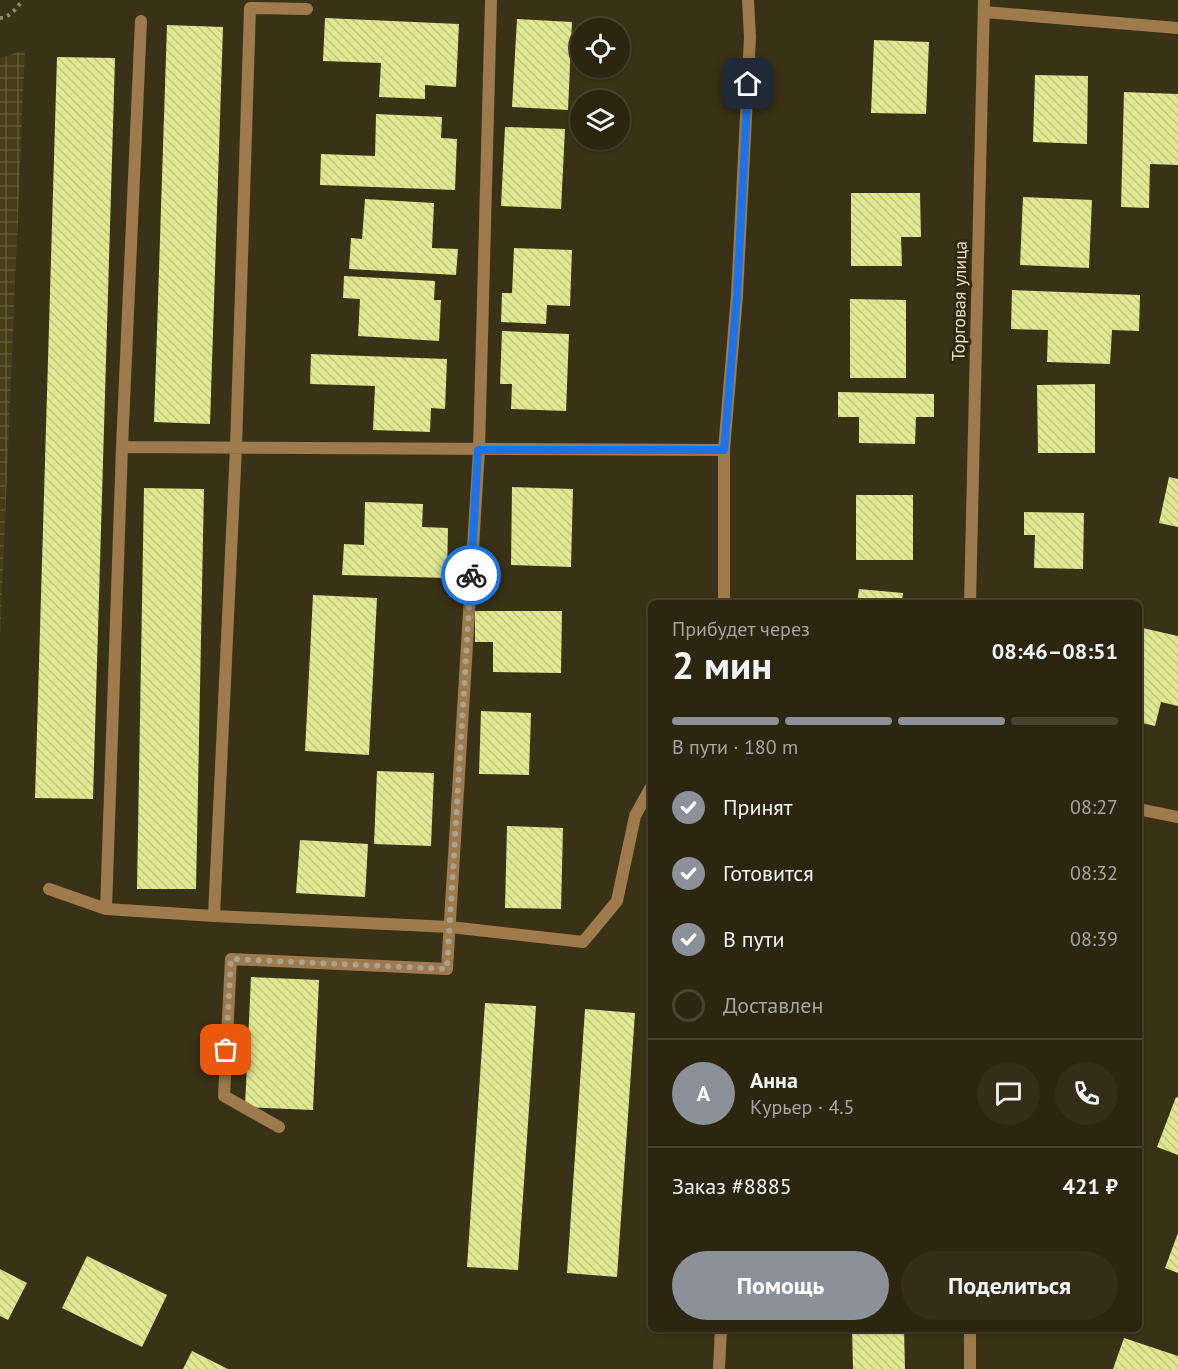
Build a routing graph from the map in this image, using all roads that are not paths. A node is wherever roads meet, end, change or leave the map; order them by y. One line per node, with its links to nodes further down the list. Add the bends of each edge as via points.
1 (491, 0): 9 (street)
2 (748, 0): 10 (street, via 750,37 737,295)
3 (984, 6): 6 (street); 12 (street, Торговая улица)
4 (307, 9): 8 (street, via 250,8)
5 (141, 21): 7 (street)
6 (1178, 28)
7 (122, 447): 8 (street); 17 (street)
8 (236, 447): 9 (street); 18 (street)
9 (478, 450): 10 (street); 19 (street)
10 (724, 450): 11 (street)
11 (724, 600)
12 (970, 600)
13 (648, 792): 19 (street, via 635,816 617,901 583,942)
14 (1142, 810): 15 (street)
15 (1178, 818)
16 (49, 889): 17 (street)
17 (106, 909): 18 (street)
18 (214, 916): 19 (street)
19 (450, 927): 20 (street, via 447,969 231,959 224,1096)
20 (279, 1127)
21 (721, 1332): 23 (street)
22 (970, 1332): 24 (street)
23 (719, 1369)
24 (970, 1369)

